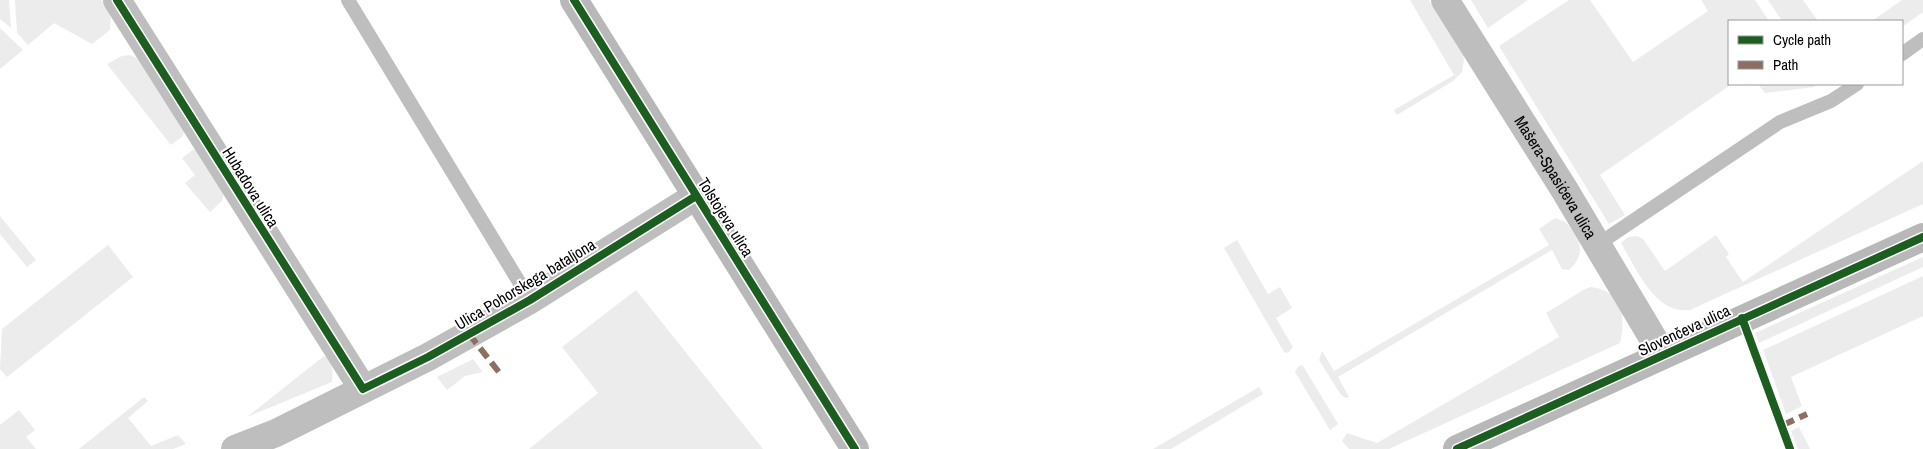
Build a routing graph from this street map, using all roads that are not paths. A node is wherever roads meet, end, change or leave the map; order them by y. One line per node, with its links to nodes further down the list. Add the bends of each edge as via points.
1 (116, 0): 13 (street, Hubadova ulica)
2 (348, 0): 11 (lane)
3 (574, 0): 8 (street, Tolstojeva ulica)
4 (1445, 0): 10 (street, Mašera-Spasićeva ulica)
5 (1923, 39): 6 (lane)
6 (1903, 53)
7 (1855, 85): 10 (lane, via 1831,101 1780,122)
8 (696, 196): 11 (street, Ulica Pohorskega bataljona); 16 (street, Tolstojeva ulica)
9 (1923, 237): 12 (street, Slovenčeva ulica)
10 (1597, 245): 12 (street, Mašera-Spasićeva ulica)
11 (530, 300): 13 (street, Ulica Pohorskega bataljona)
12 (1663, 355): 17 (street, Slovenčeva ulica)
13 (363, 390): 14 (street, Ulica Pohorskega bataljona)
14 (274, 441): 15 (street, Ulica Pohorskega bataljona)
15 (235, 449)
16 (855, 449)
17 (1457, 449)

